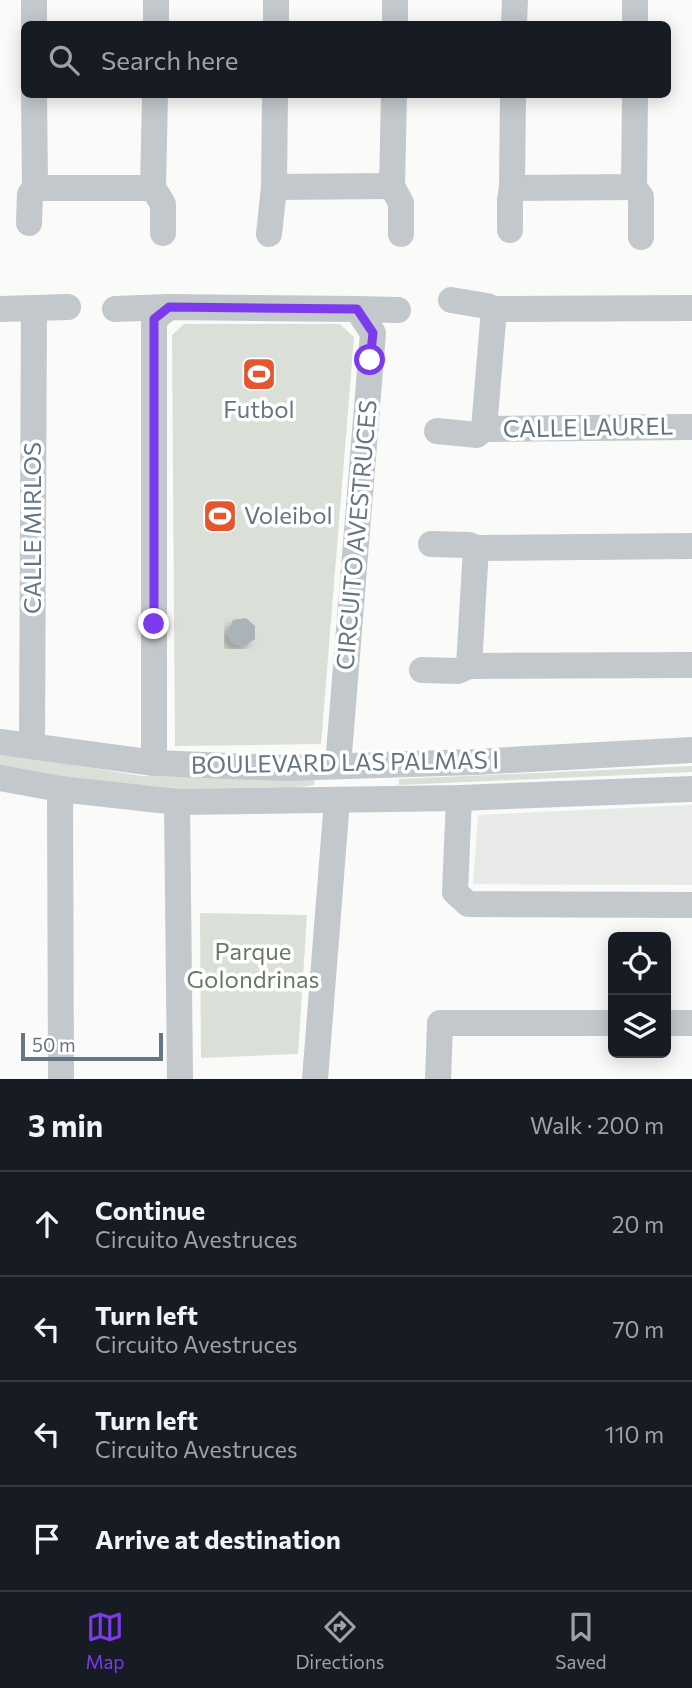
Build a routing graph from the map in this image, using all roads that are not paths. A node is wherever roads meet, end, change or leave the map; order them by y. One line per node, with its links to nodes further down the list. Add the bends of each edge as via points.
1 (34, 0): 7 (street)
2 (156, 0): 8 (street)
3 (276, 0): 9 (street)
4 (395, 0): 10 (street)
5 (515, 0): 11 (street)
6 (635, 0): 12 (street)
7 (34, 21)
8 (156, 21)
9 (276, 21)
10 (395, 21)
11 (514, 21)
12 (635, 21)
13 (34, 98): 22 (street)
14 (155, 98): 23 (street)
15 (275, 98): 20 (street)
16 (394, 98): 19 (street)
17 (513, 98): 24 (street)
18 (635, 98): 21 (street)
19 (392, 186): 20 (street); 29 (street, via 401,203)
20 (274, 187): 28 (street)
21 (634, 187): 24 (street); 30 (street, via 641,197)
22 (35, 188): 23 (street); 25 (street, via 30,194)
23 (153, 188): 27 (street, via 163,204)
24 (512, 188): 26 (street)
25 (29, 223)
26 (510, 230)
27 (163, 233)
28 (269, 234)
29 (401, 234)
30 (641, 237)
31 (451, 300): 39 (street)
32 (68, 307): 36 (street)
33 (169, 307): 37 (street); 38 (street); 53 (street, via 154,319)
34 (692, 308): 39 (street)
35 (0, 309): 36 (street)
36 (34, 309): 51 (street, CALLE MIRLOS)
37 (115, 309)
38 (357, 309): 40 (street); 55 (street, CIRCUITO AVESTRUCES, via 373,333)
39 (494, 309): 42 (street, CALLE LAUREL)
40 (398, 310)
41 (692, 427): 42 (street, CALLE LAUREL)
42 (484, 429): 43 (street, CALLE LAUREL, via 477,435)
43 (437, 431)
44 (431, 544): 46 (street)
45 (692, 546): 46 (street)
46 (476, 548): 47 (street)
47 (469, 666): 48 (street); 49 (street, via 458,671)
48 (692, 666)
49 (422, 670)
50 (0, 742): 51 (street, BOULEVARD LAS PALMAS I)
51 (32, 746): 53 (street, BOULEVARD LAS PALMAS I)
52 (692, 750): 54 (street, BOULEVARD LAS PALMAS I)
53 (154, 763): 55 (street, BOULEVARD LAS PALMAS I)
54 (366, 765): 55 (street, BOULEVARD LAS PALMAS I); 61 (street)
55 (338, 766)
56 (0, 778): 57 (street, BOULEVARD LAS PALMAS I)
57 (60, 789): 62 (street, BOULEVARD LAS PALMAS I); 67 (street)
58 (692, 789): 59 (street, BOULEVARD LAS PALMAS I)
59 (459, 798): 61 (street, BOULEVARD LAS PALMAS I); 63 (street, via 456,892 468,904)
60 (337, 800): 61 (street, BOULEVARD LAS PALMAS I); 62 (street, BOULEVARD LAS PALMAS I); 69 (street)
61 (365, 800)
62 (177, 802): 68 (street)
63 (692, 905)
64 (608, 1023): 70 (street, via 440,1023)
65 (671, 1023): 66 (street)
66 (692, 1023)
67 (61, 1079)
68 (180, 1079)
69 (316, 1079)
70 (438, 1079)

